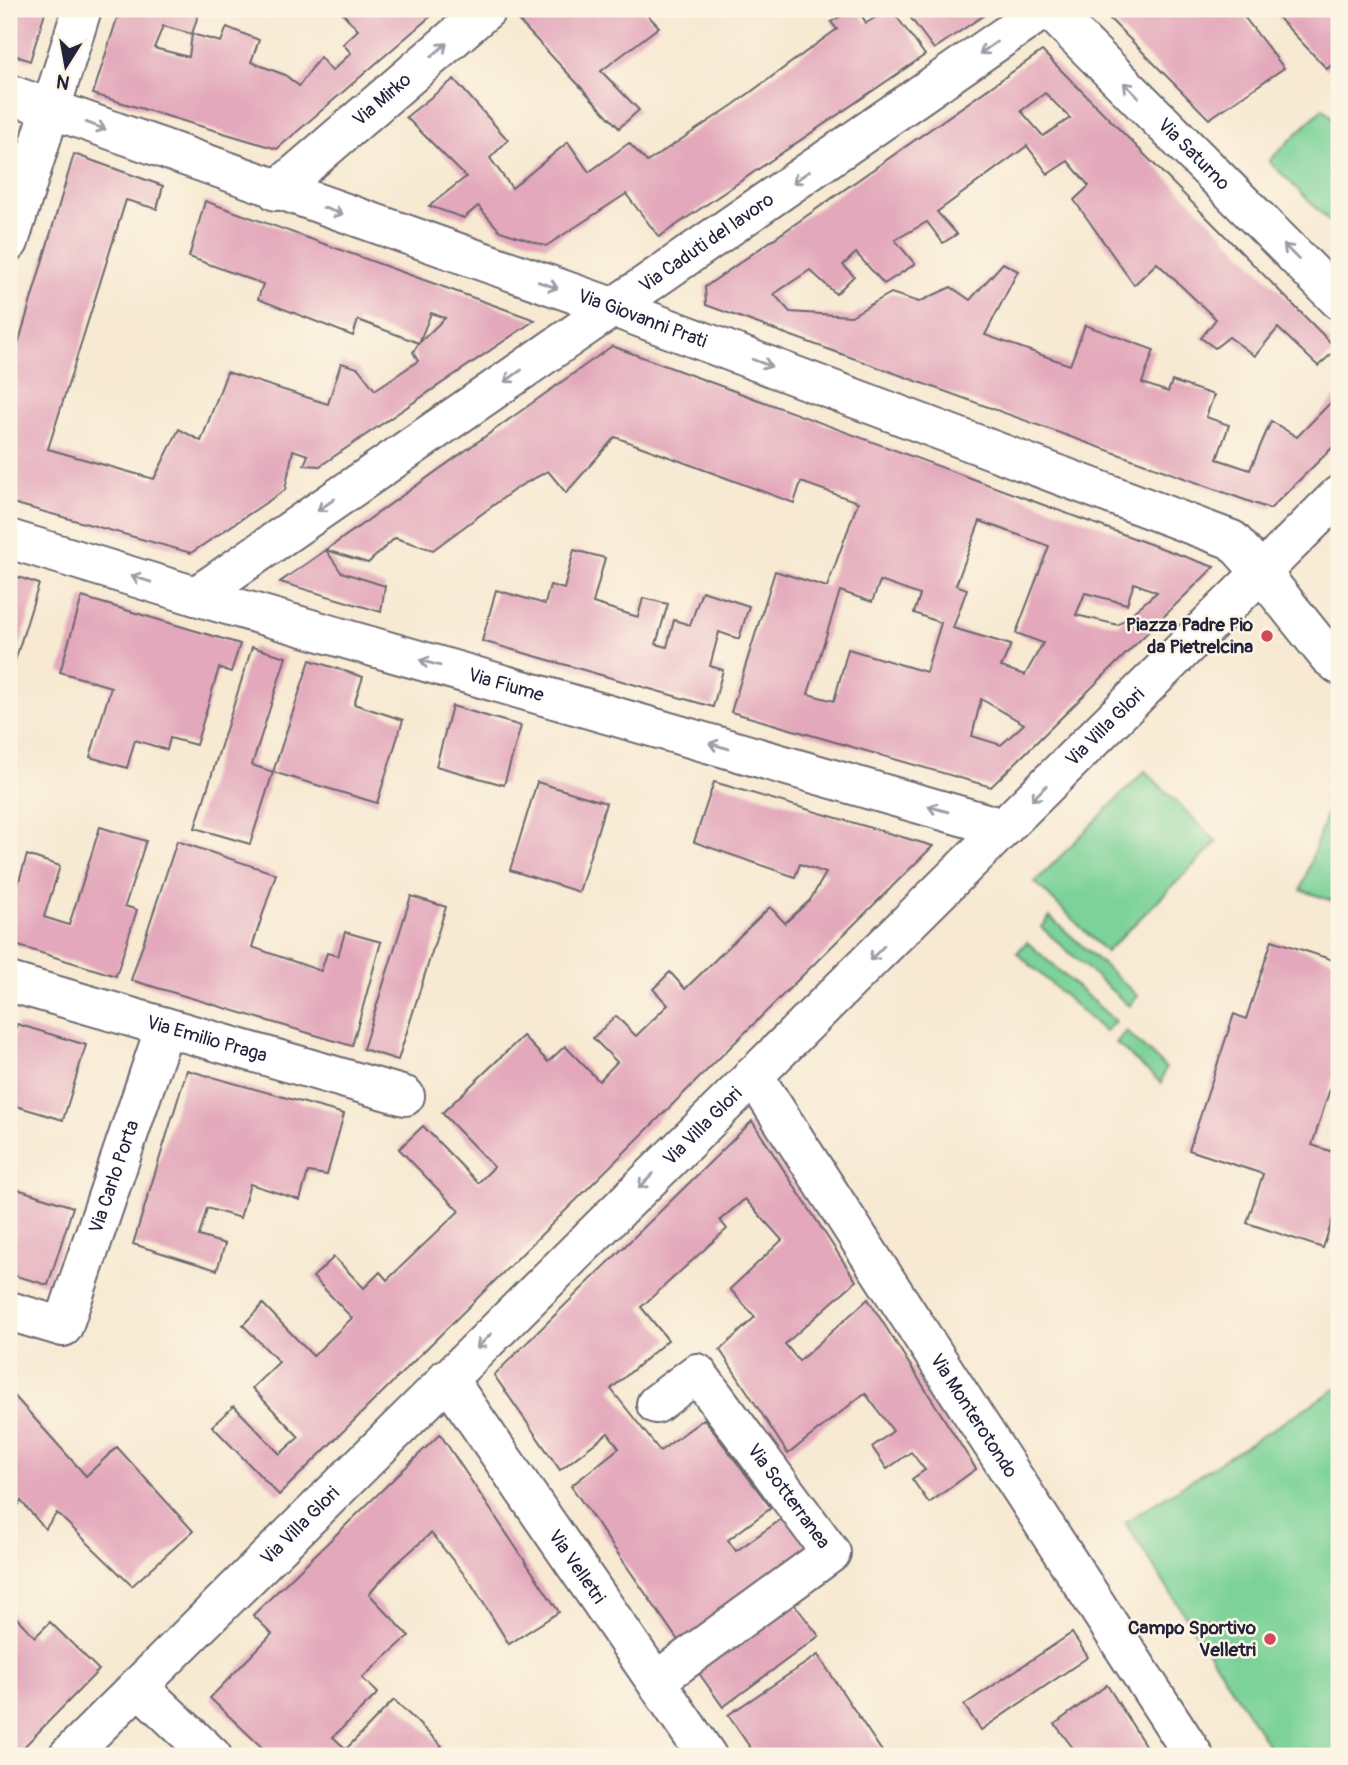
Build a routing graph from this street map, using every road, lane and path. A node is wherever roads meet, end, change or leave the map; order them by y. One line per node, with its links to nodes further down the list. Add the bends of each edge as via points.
1 (82, 9): 5 (street)
2 (487, 9): 6 (street, Via Mirko, one-way to 2)
3 (1047, 9): 8 (street, Via Saturno, one-way to 3); 9 (street, Via Caduti del lavoro, one-way to 9)
4 (9, 94): 5 (street, Via Giovanni Prati)
5 (51, 110): 6 (street, Via Giovanni Prati, one-way to 6); 7 (street)
6 (276, 191): 9 (street, Via Giovanni Prati, one-way to 9)
7 (9, 242)
8 (1339, 300)
9 (612, 307): 12 (street, Via Giovanni Prati, one-way to 12, via 1231,540); 13 (street, Via Caduti del lavoro, one-way to 13)
10 (1339, 495): 12 (street, Via Villa Glori)
11 (9, 539): 13 (street, Via Fiume, one-way to 11)
12 (1260, 571): 14 (street, Via Giovanni Prati); 15 (street, Via Villa Glori, one-way to 15)
13 (195, 596): 15 (street, Via Fiume, one-way to 13)
14 (1339, 665)
15 (1003, 828): 18 (street, Via Villa Glori, one-way to 18)
16 (9, 982): 17 (street, Via Emilio Praga)
17 (165, 1027): 19 (street, Via Emilio Praga); 20 (street, Via Carlo Porta, via 63,1327)
18 (753, 1075): 21 (street, Via Villa Glori, one-way to 21); 28 (street, Via Monterotondo)
19 (404, 1096)
20 (9, 1311)
21 (447, 1378): 23 (street, Via Velletri); 24 (street, Via Villa Glori)
22 (656, 1404): 23 (street, Via Sotterranea, via 697,1373 831,1553)
23 (657, 1680): 27 (street, Via Velletri)
24 (138, 1686): 25 (street, Via Villa Glori); 26 (street)
25 (68, 1756)
26 (212, 1756)
27 (707, 1756)
28 (1194, 1756)

